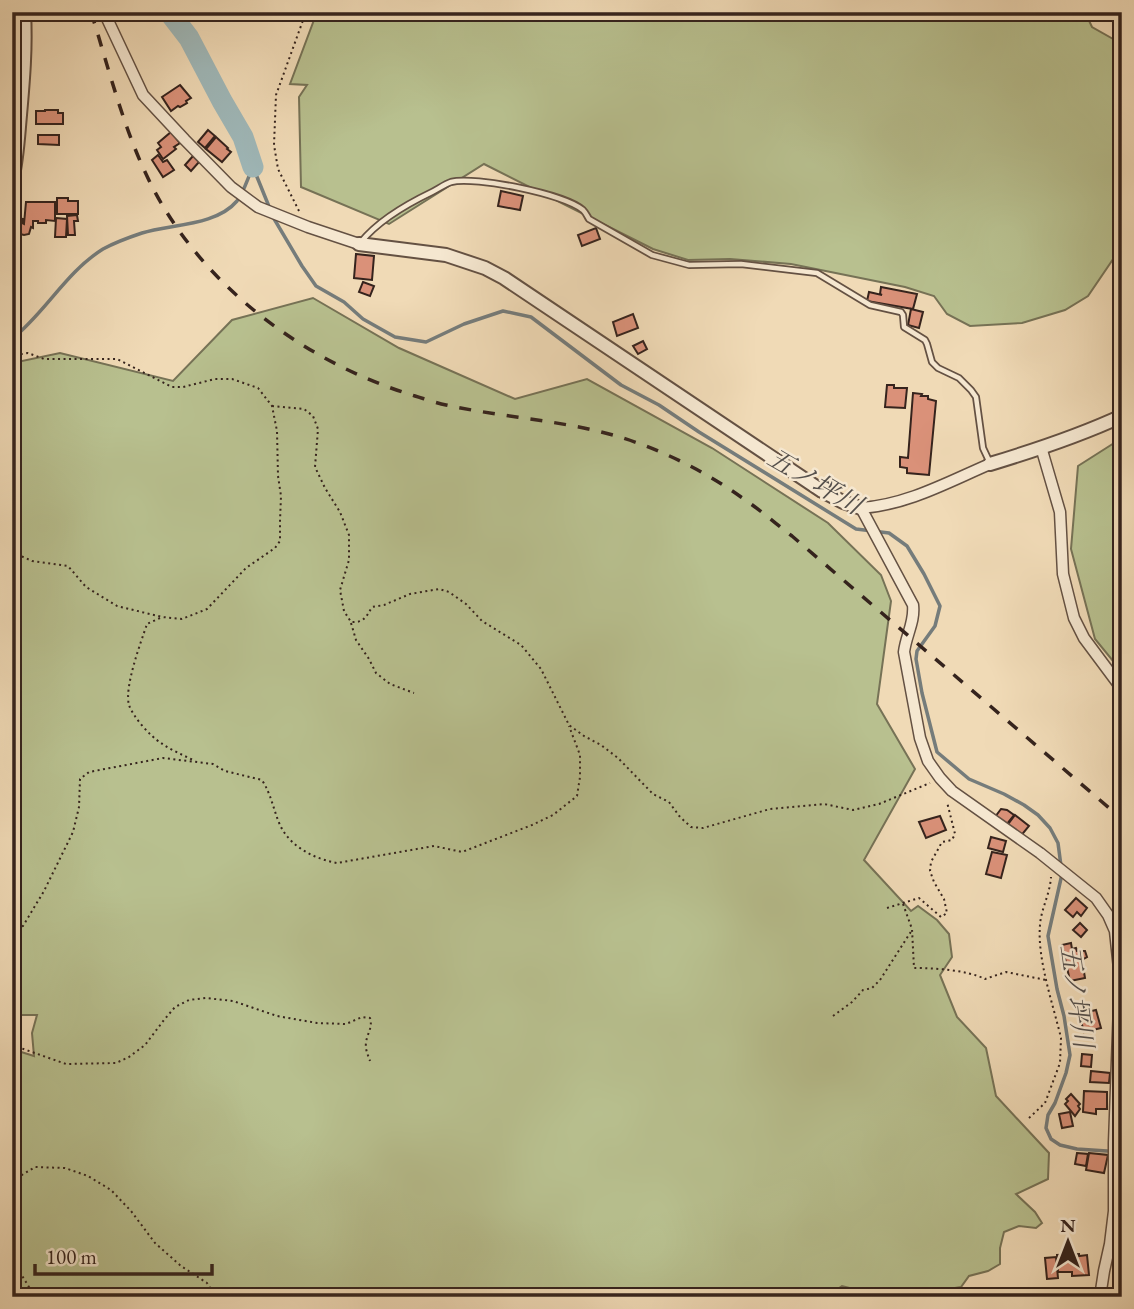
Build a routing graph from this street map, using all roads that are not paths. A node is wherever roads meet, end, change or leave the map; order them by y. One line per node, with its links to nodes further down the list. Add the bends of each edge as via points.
1 (24, 12): 4 (street, via 26,38)
2 (94, 12): 3 (street)
3 (105, 15): 6 (street, via 143,94 231,187 258,208)
4 (17, 97): 5 (street)
5 (12, 180)
6 (359, 244): 9 (lane, via 408,204 451,182 475,181 565,201 652,255 689,265 741,264 817,273 870,305 901,312 904,327 925,340 938,369 965,383 976,397 983,448); 10 (street, via 446,255 494,272 822,491)
7 (1122, 416): 8 (street)
8 (1041, 447): 9 (street); 11 (street, via 1060,512 1063,574 1074,618)
9 (990, 464): 10 (street)
10 (863, 513): 12 (street, via 913,605 904,652 928,761 952,792 1096,898 1115,931 1120,978 1114,1211)
11 (1122, 689)
12 (1100, 1297)

